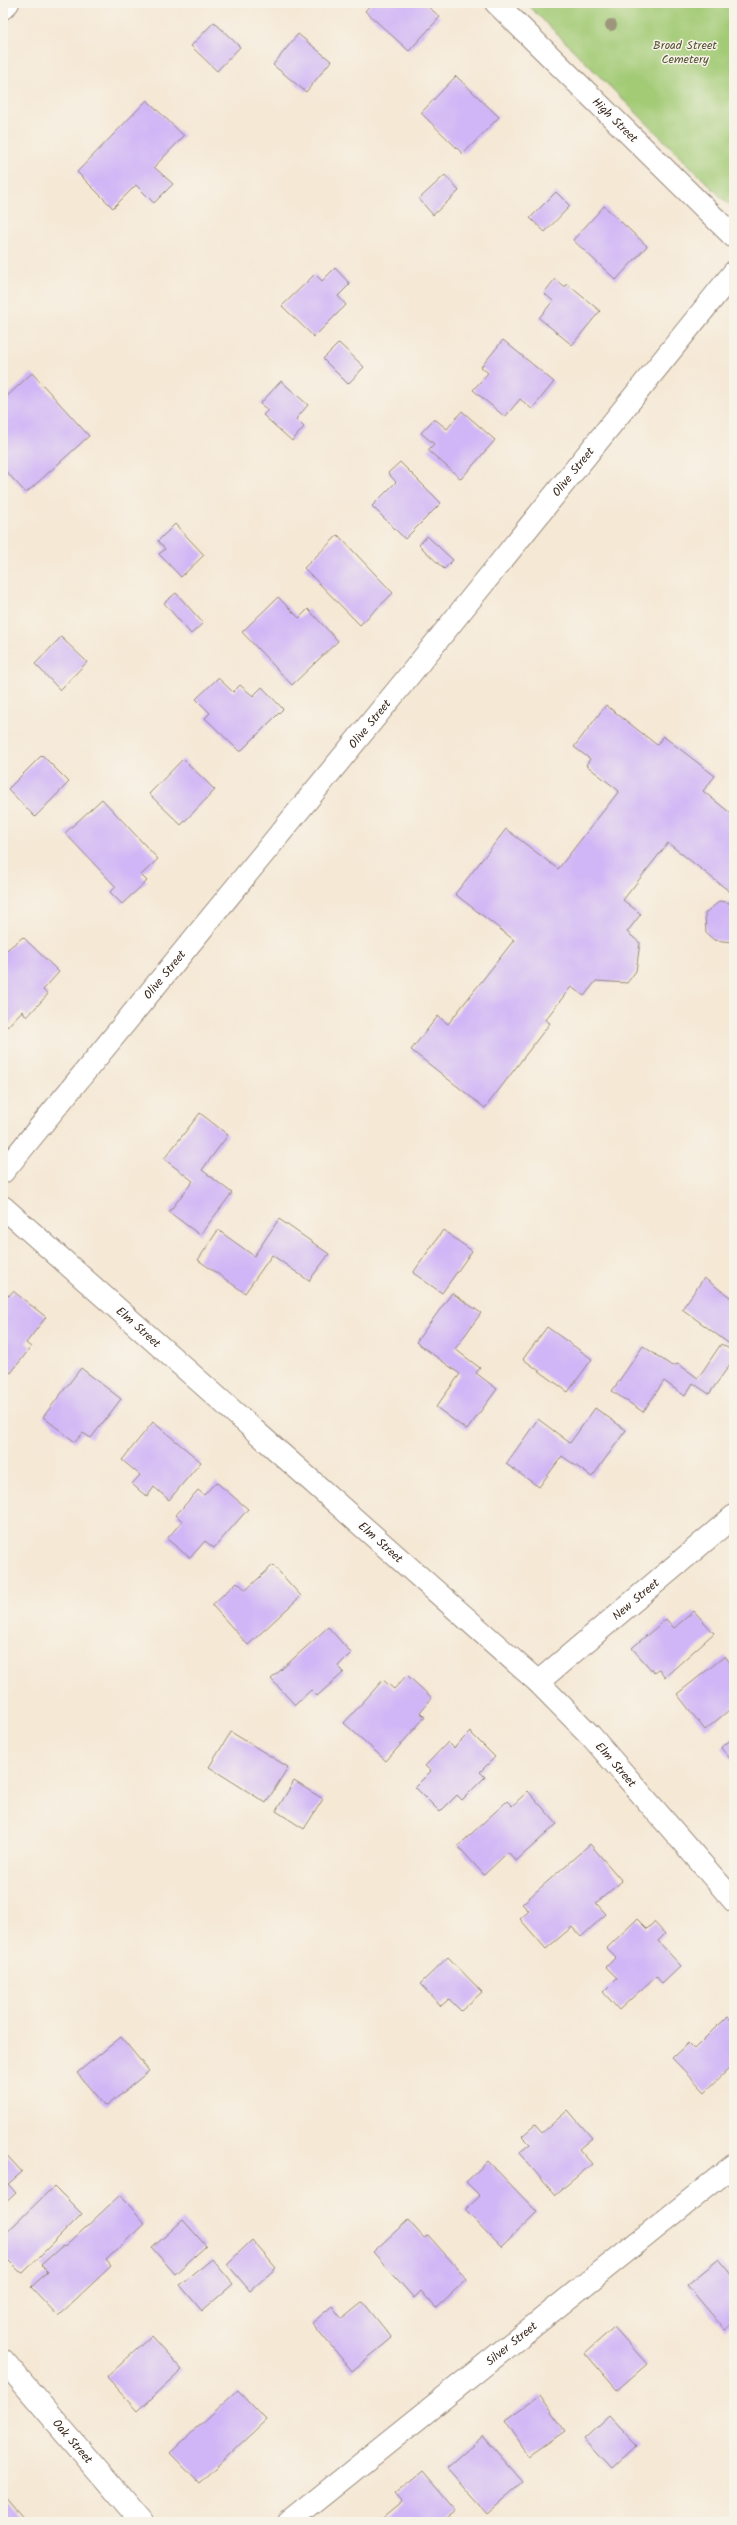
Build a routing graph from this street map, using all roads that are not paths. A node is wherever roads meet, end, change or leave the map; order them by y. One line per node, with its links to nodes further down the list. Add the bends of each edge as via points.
1 (8, 3): 3 (street)
2 (496, 3): 4 (street, High Street)
3 (3, 8)
4 (734, 238)
5 (734, 272): 6 (street, Olive Street, via 404,682)
6 (3, 1172)
7 (3, 1207): 9 (street, Elm Street)
8 (734, 1516): 9 (street, New Street)
9 (538, 1682): 10 (street, Elm Street, via 591,1736)
10 (734, 1901)
11 (734, 2165): 14 (street, Silver Street)
12 (3, 2360): 13 (street, Oak Street)
13 (142, 2522)
14 (289, 2522)

